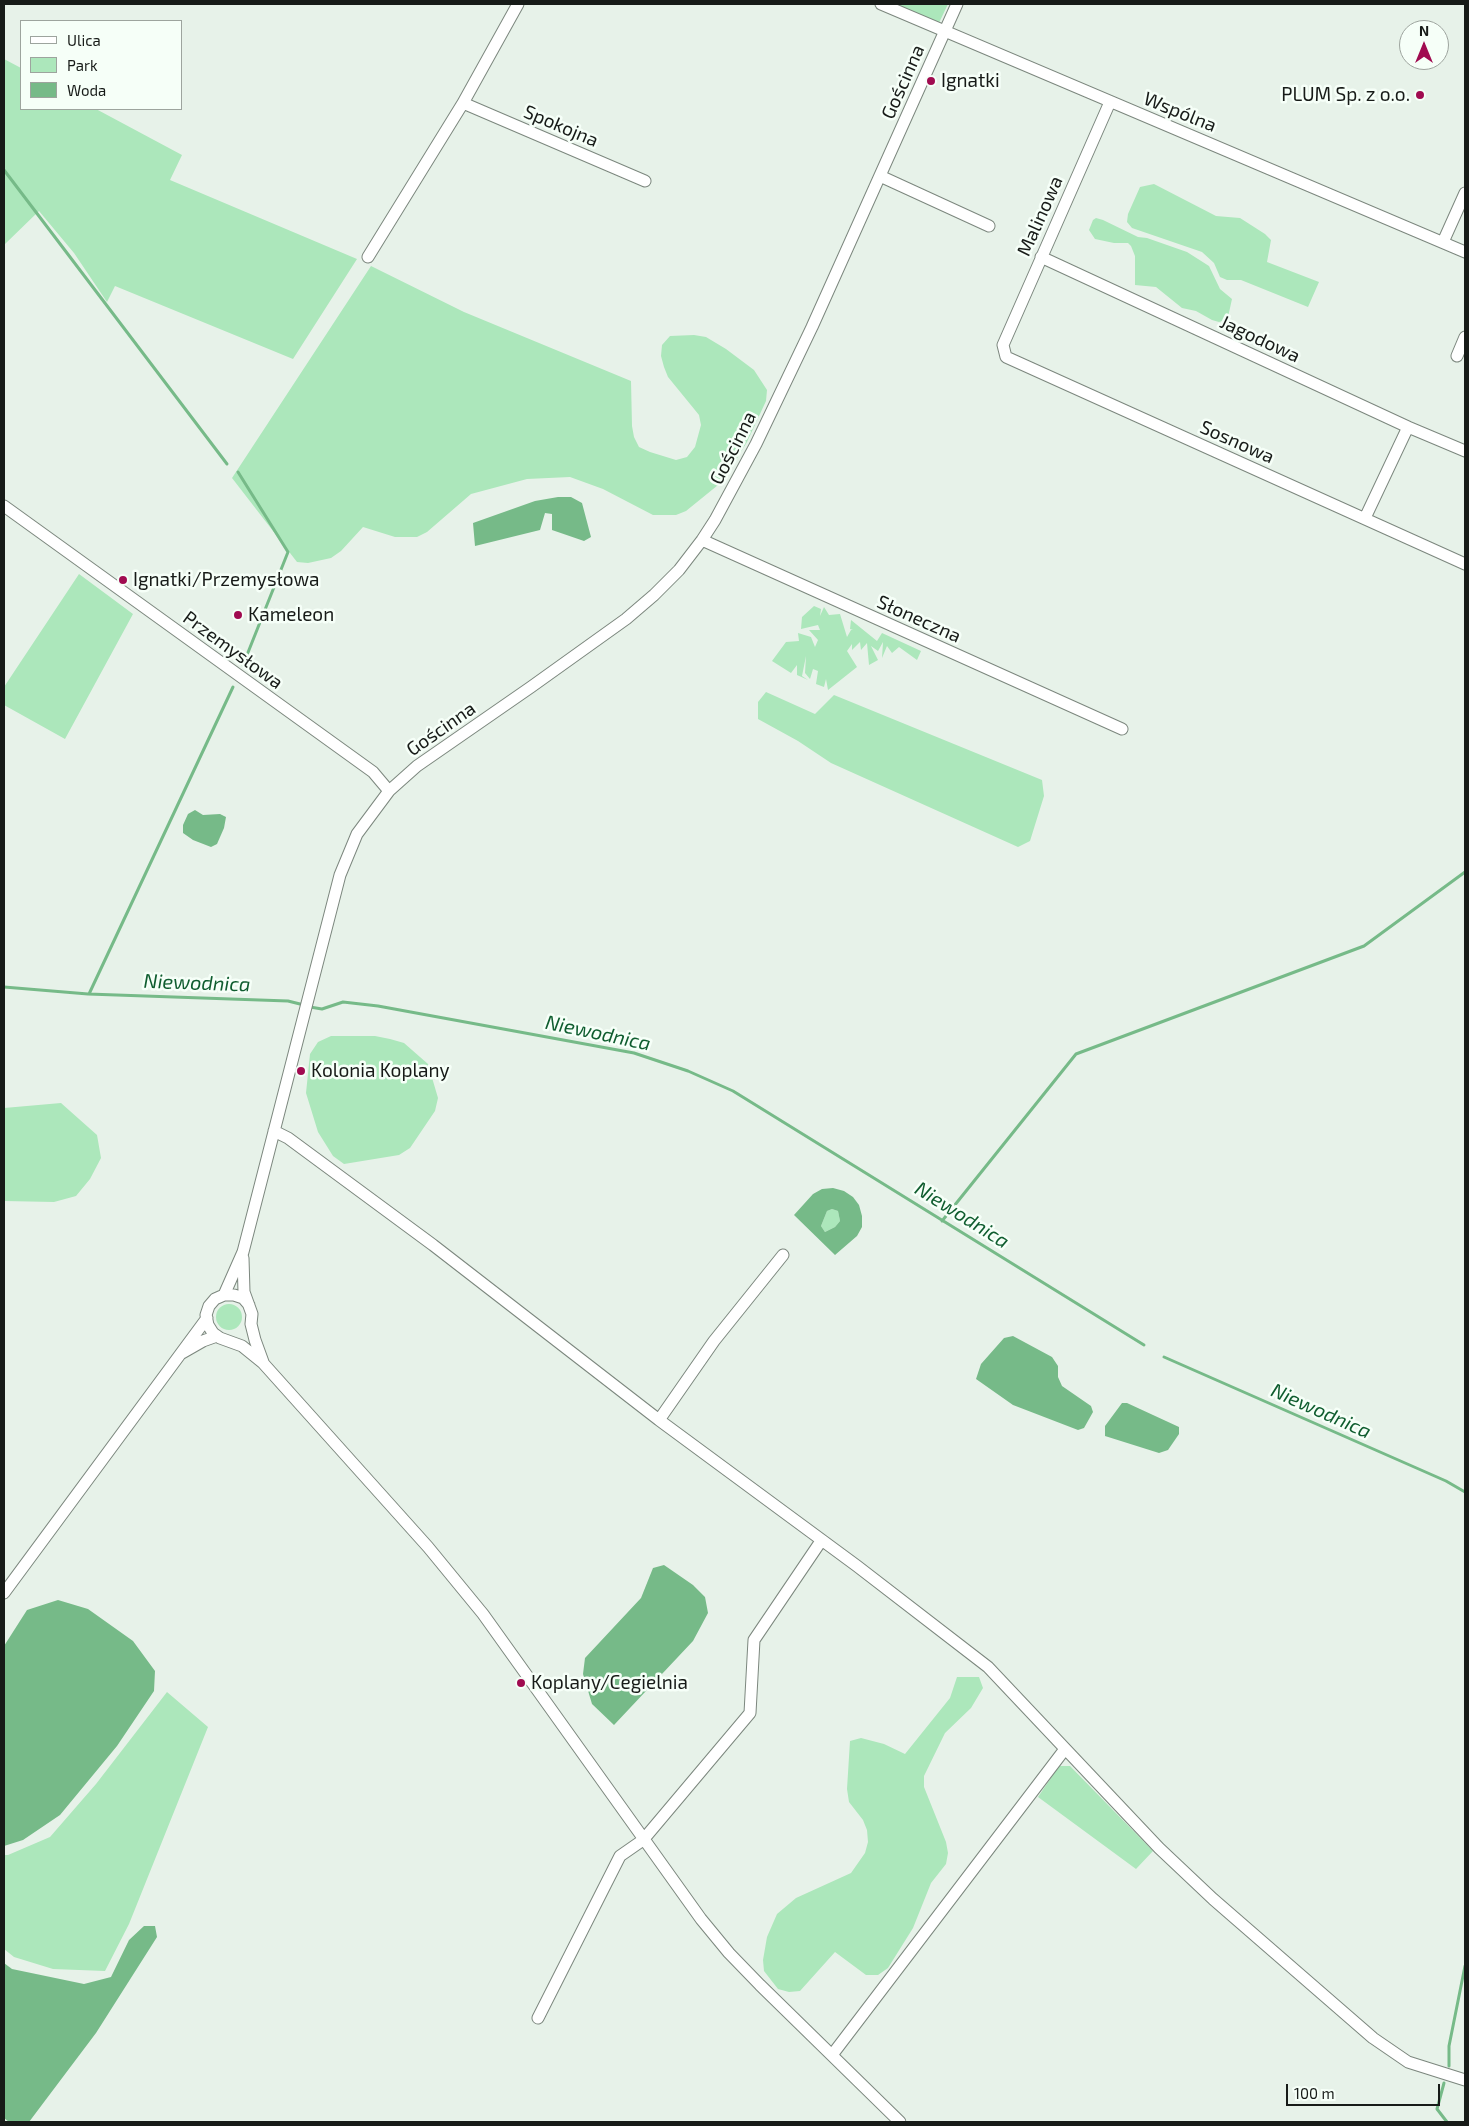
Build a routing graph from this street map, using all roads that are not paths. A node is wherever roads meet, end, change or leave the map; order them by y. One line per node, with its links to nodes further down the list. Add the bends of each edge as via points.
1 (504, 4): 4 (street)
2 (881, 4): 5 (street, Wspólna)
3 (957, 4): 5 (street, Gościnna)
4 (517, 6): 7 (street)
5 (944, 31): 6 (street, Wspólna); 8 (street, Gościnna)
6 (1110, 102): 12 (street, Wspólna); 15 (street, Malinowa)
7 (463, 103): 9 (street, Spokojna); 14 (street)
8 (880, 176): 11 (street); 23 (street, Gościnna, via 756,444)
9 (645, 181)
10 (1465, 193): 12 (street)
11 (989, 226)
12 (1444, 242): 13 (street, Wspólna)
13 (1465, 252)
14 (368, 257)
15 (1041, 257): 17 (street, Malinowa); 19 (street, Jagodowa)
16 (1465, 337): 18 (street)
17 (1003, 345): 22 (street, Sosnowa, via 1006,357)
18 (1457, 356)
19 (1408, 427): 20 (street, Jagodowa); 22 (street)
20 (1465, 451)
21 (4, 506): 26 (street, Przemysłowa, via 373,772)
22 (1365, 518): 24 (street, Sosnowa)
23 (702, 540): 25 (street, Słoneczna); 26 (street, Gościnna, via 679,570 626,619 417,766)
24 (1465, 564)
25 (1122, 730)
26 (389, 791): 27 (street, Gościnna, via 357,834 340,875)
27 (274, 1131): 28 (street, Gościnna); 38 (street, via 432,1244)
28 (243, 1252): 30 (street); 31 (street, via 244,1286)
29 (783, 1255): 38 (street, via 714,1341)
30 (224, 1295): 31 (street, via 234,1294); 32 (street, via 209,1306)
31 (249, 1305): 33 (street)
32 (207, 1318): 34 (street, via 208,1325); 36 (street)
33 (251, 1324): 35 (street, via 247,1332); 37 (street)
34 (217, 1336): 35 (street); 36 (street)
35 (230, 1340): 37 (street)
36 (177, 1357): 40 (street)
37 (263, 1363): 42 (street, via 428,1547 482,1614)
38 (659, 1420): 39 (street)
39 (822, 1541): 41 (street, via 988,1666); 42 (street, via 754,1640 750,1713)
40 (4, 1593)
41 (1065, 1749): 44 (street); 45 (street, via 1213,1899 1373,2038 1408,2062)
42 (643, 1840): 43 (street, via 620,1856); 44 (street, via 729,1953)
43 (538, 2018)
44 (832, 2055): 46 (street)
45 (1465, 2080)
46 (900, 2122)

